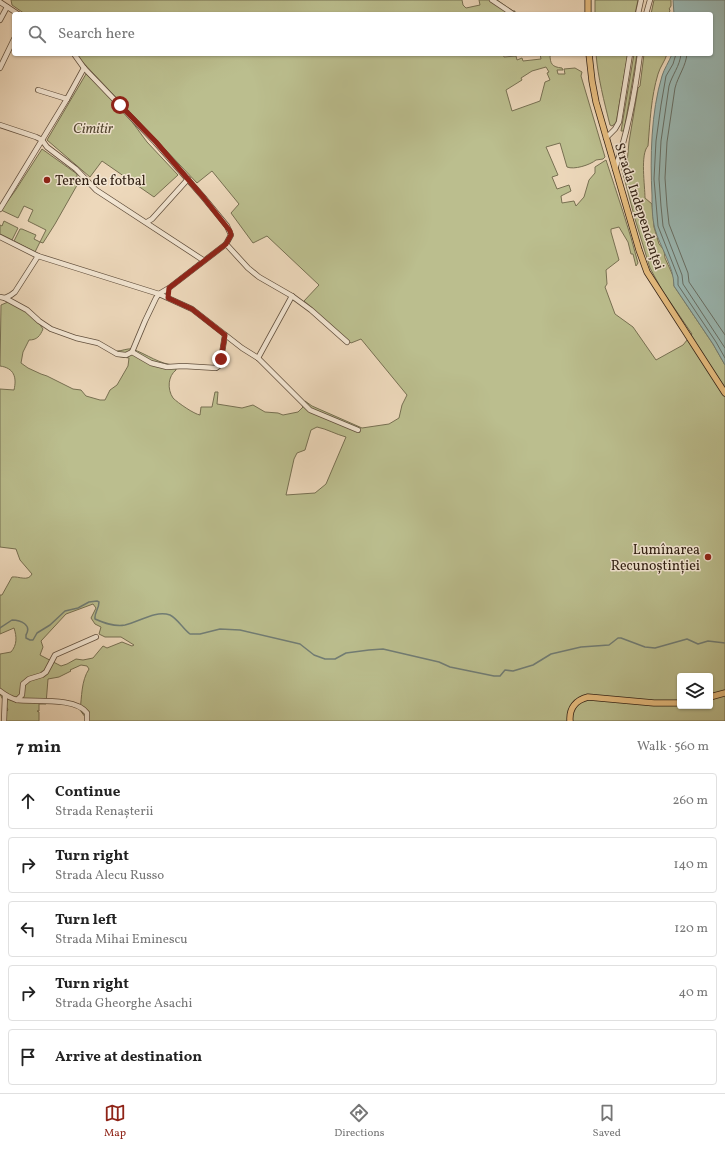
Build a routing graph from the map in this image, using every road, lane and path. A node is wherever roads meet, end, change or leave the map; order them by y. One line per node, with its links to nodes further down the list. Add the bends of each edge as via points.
1 (492, 0): 8 (street)
2 (588, 0): 9 (main road)
3 (641, 0): 10 (street)
4 (650, 0): 11 (street)
5 (0, 2): 6 (street)
6 (7, 7): 7 (street); 12 (street)
7 (15, 12)
8 (510, 12)
9 (588, 12)
10 (638, 12)
11 (647, 12)
12 (0, 20)
13 (12, 43): 18 (street)
14 (75, 56): 19 (street)
15 (589, 56): 23 (main road, Strada Independenței, via 592,82)
16 (630, 56): 23 (street, via 619,122)
17 (640, 56): 25 (street, via 623,143)
18 (0, 68)
19 (84, 68): 21 (street); 26 (street)
20 (38, 90): 21 (street)
21 (67, 99): 24 (street)
22 (0, 125): 24 (street)
23 (606, 138): 25 (main road, Strada Independenței)
24 (42, 140): 27 (street); 28 (street, via 96,190)
25 (615, 168): 42 (main road, Strada Independenței, via 647,272)
26 (188, 179): 28 (street); 30 (street, via 230,231 231,235)
27 (0, 208)
28 (147, 222): 32 (street)
29 (0, 237): 31 (street)
30 (226, 244): 32 (street); 35 (street, via 259,277)
31 (38, 256): 34 (street); 36 (street, via 15,292)
32 (203, 260): 33 (street)
33 (169, 288): 34 (street); 37 (street)
34 (159, 294): 37 (street); 40 (street)
35 (292, 296): 39 (street); 41 (street)
36 (2, 297): 40 (street, via 27,310 51,330 98,343 117,354 126,355)
37 (168, 298): 38 (street, via 192,309)
38 (225, 335): 40 (street, via 220,365 214,369 166,367 151,363); 41 (street)
39 (347, 342)
40 (132, 352)
41 (258, 358): 43 (street, via 310,410)
42 (725, 393)
43 (358, 430)
44 (96, 637): 49 (street, via 55,655 46,672 23,684 22,695)
45 (0, 691): 47 (street)
46 (725, 692): 48 (main road)
47 (5, 695): 49 (street); 51 (street)
48 (713, 696)
49 (17, 700): 52 (street, via 44,700 81,707 87,713)
50 (677, 703): 53 (main road, via 581,698 572,707)
51 (4, 721)
52 (87, 721)
53 (570, 721)

